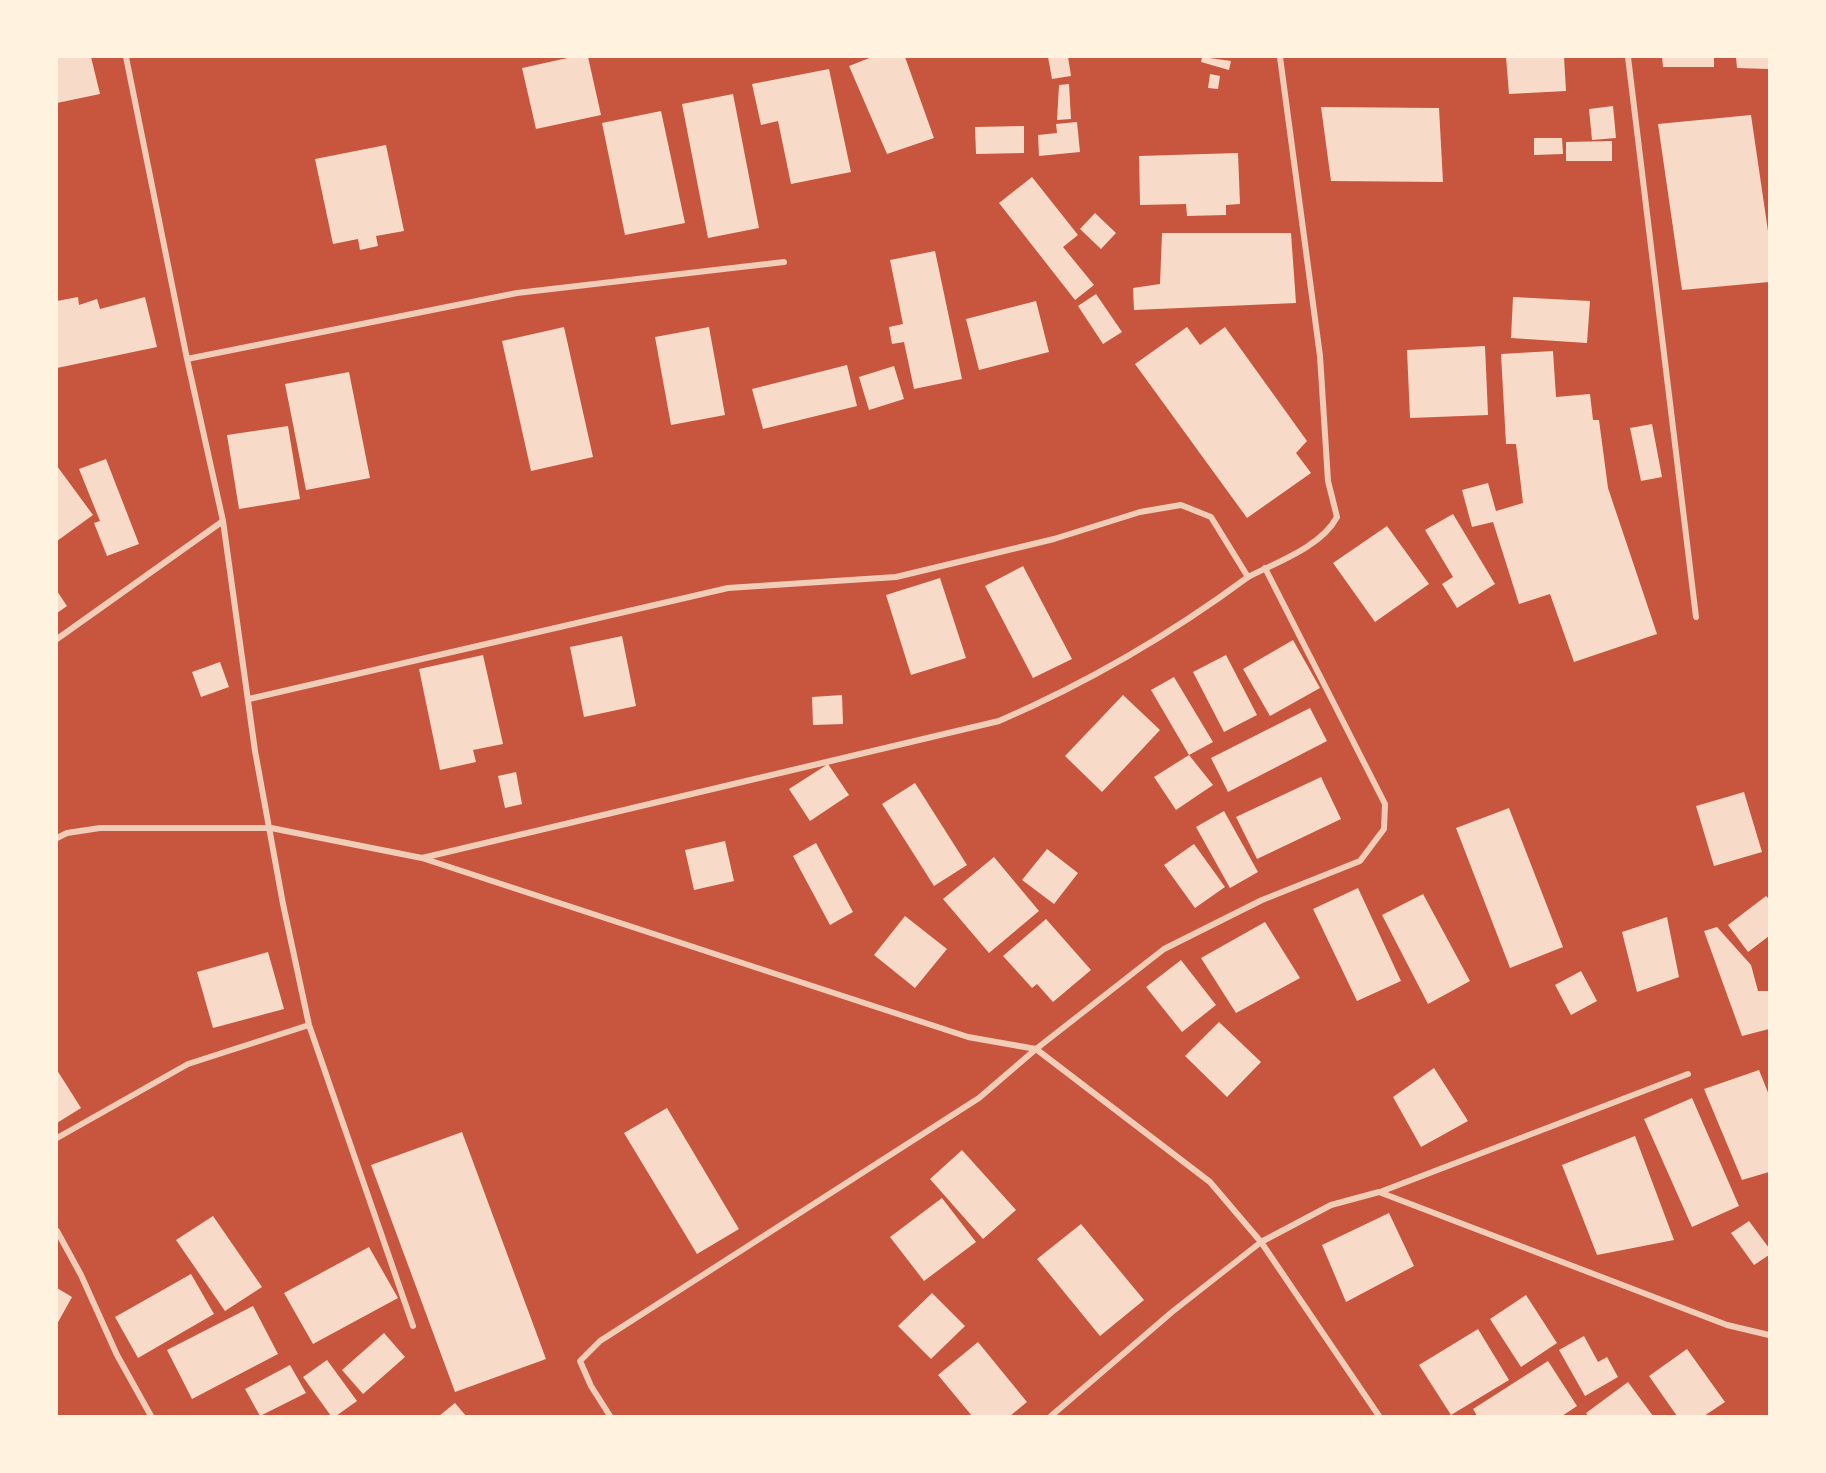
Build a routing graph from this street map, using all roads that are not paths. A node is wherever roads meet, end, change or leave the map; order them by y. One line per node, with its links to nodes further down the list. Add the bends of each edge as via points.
1 (126, 57): 5 (street)
2 (1280, 57): 7 (street, via 1320,356 1328,481 1337,517 1330,530)
3 (1628, 57): 9 (street)
4 (784, 262): 5 (street, via 517,293)
5 (187, 358): 6 (street)
6 (223, 521): 10 (street); 11 (street)
7 (1266, 568): 8 (street); 16 (street, via 1384,804 1384,829 1360,861 1262,900 1164,949)
8 (1248, 577): 11 (street, via 1211,517 1181,505 1140,512 1054,539 896,577 728,588); 14 (street, via 1181,625 1055,697 999,721)
9 (1696, 617)
10 (57, 639)
11 (249, 699): 12 (street)
12 (271, 828): 13 (street, via 100,828); 14 (street); 15 (street)
13 (57, 838)
14 (422, 858): 16 (street, via 968,1037)
15 (309, 1025): 18 (street, via 189,1064); 22 (street)
16 (1036, 1049): 21 (street, via 1210,1182); 25 (street, via 979,1098 600,1341 580,1361)
17 (1688, 1074): 19 (street)
18 (57, 1138)
19 (1379, 1192): 21 (street, via 1330,1205); 23 (street, via 1727,1325)
20 (57, 1231): 24 (street)
21 (1261, 1242): 26 (street); 27 (street)
22 (413, 1326)
23 (1769, 1335)
24 (151, 1416)
25 (610, 1416)
26 (1051, 1416)
27 (1379, 1416)

